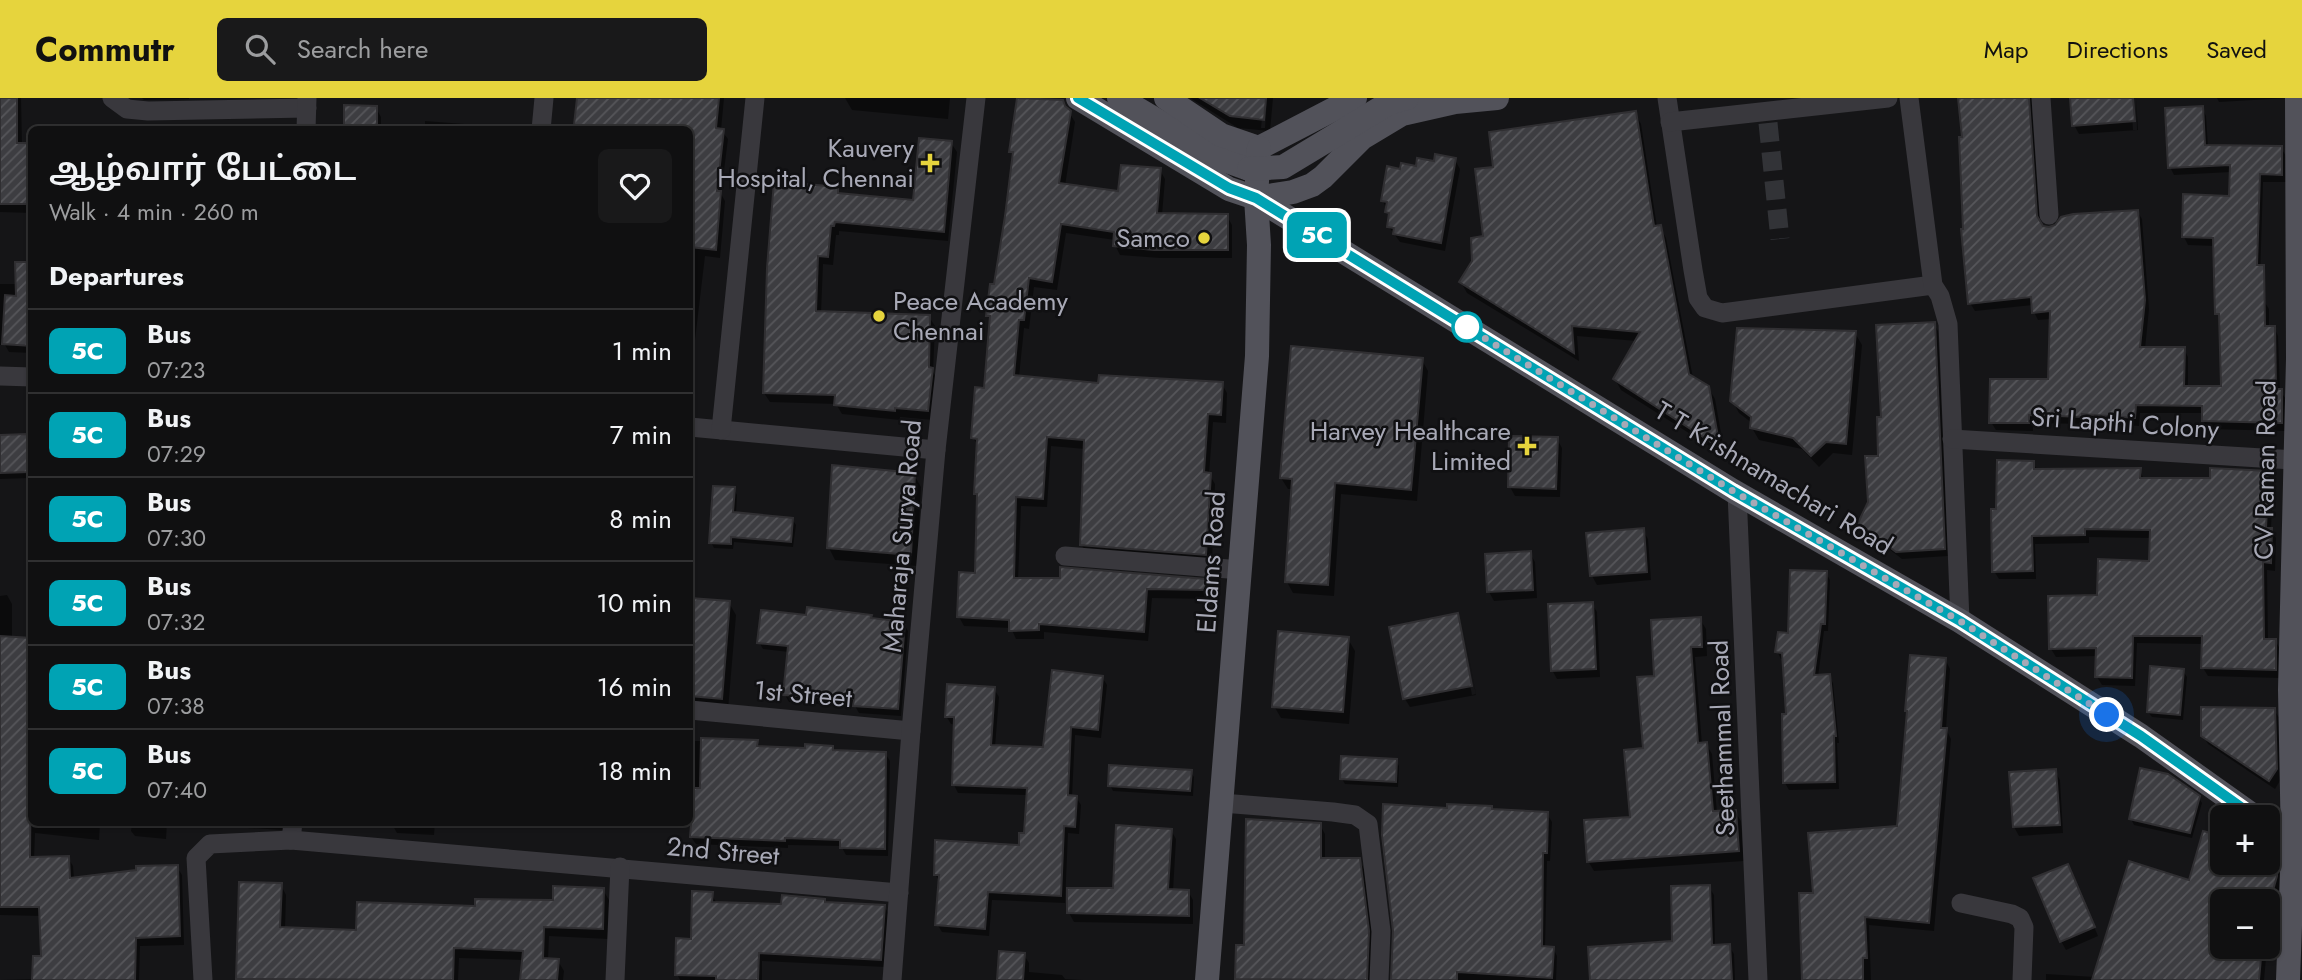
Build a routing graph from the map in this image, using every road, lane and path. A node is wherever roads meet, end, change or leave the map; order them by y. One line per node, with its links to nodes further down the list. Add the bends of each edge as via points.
1 (112, 98): 16 (street, via 127,109 148,111)
2 (544, 98): 19 (street)
3 (755, 98): 28 (street)
4 (1078, 98): 21 (main road, T T Krishnamachari Road, via 1229,188)
5 (1119, 98): 8 (main road, bridge, via 1224,160 1249,169 1283,167 1389,103)
6 (1166, 98): 20 (main road, via 1221,135)
7 (1355, 98): 20 (main road)
8 (1407, 98)
9 (1497, 98): 21 (main road, via 1402,114 1362,138 1312,185)
10 (1667, 98): 17 (street)
11 (1888, 98): 17 (street, via 1767,117)
12 (1909, 98): 23 (street)
13 (2042, 98): 22 (street)
14 (2297, 98): 24 (main road, CV Raman Road)
15 (976, 99): 30 (street, Maharaja Surya Road)
16 (307, 103): 18 (street)
17 (1670, 121): 23 (street, via 1698,298 1706,308 1722,313)
18 (306, 126)
19 (541, 126)
20 (1259, 148): 21 (main road, Eldams Road)
21 (1256, 198): 32 (main road, T T Krishnamachari Road); 34 (main road, Eldams Road, via 1257,356)
22 (2049, 215)
23 (1933, 285): 29 (street, via 1941,296 1948,324)
24 (2300, 359): 31 (main road, CV Raman Road)
25 (0, 376): 26 (street)
26 (28, 377)
27 (693, 427): 28 (street)
28 (721, 430): 30 (street)
29 (1952, 439): 31 (street, Sri Lapthi Colony); 35 (street)
30 (936, 450): 38 (street, Maharaja Surya Road)
31 (2294, 460): 36 (main road, CV Raman Road)
32 (1737, 493): 35 (main road, T T Krishnamachari Road); 52 (street, Seethammal Road)
33 (1065, 556): 34 (street)
34 (1241, 570): 39 (main road, Eldams Road)
35 (1960, 621): 40 (main road, T T Krishnamachari Road, via 2141,736)
36 (2296, 690): 43 (main road, CV Raman Road)
37 (693, 710): 38 (street, 1st Street)
38 (911, 731): 45 (street, Maharaja Surya Road)
39 (1222, 803): 50 (main road, Eldams Road); 51 (street, via 1356,815 1368,824 1381,931)
40 (2238, 805)
41 (292, 831): 44 (street, 2nd Street); 47 (street, 2nd Street, via 210,844 197,858)
42 (2280, 835): 43 (main road)
43 (2298, 848): 54 (main road, CV Raman Road)
44 (620, 867): 45 (street, 2nd Street); 48 (street)
45 (899, 893): 49 (street, Maharaja Surya Road)
46 (1961, 903): 53 (street, via 2020,918 2024,927)
47 (203, 980)
48 (615, 980)
49 (892, 980)
50 (1207, 980)
51 (1379, 980)
52 (1758, 980)
53 (2022, 980)
54 (2288, 980)

